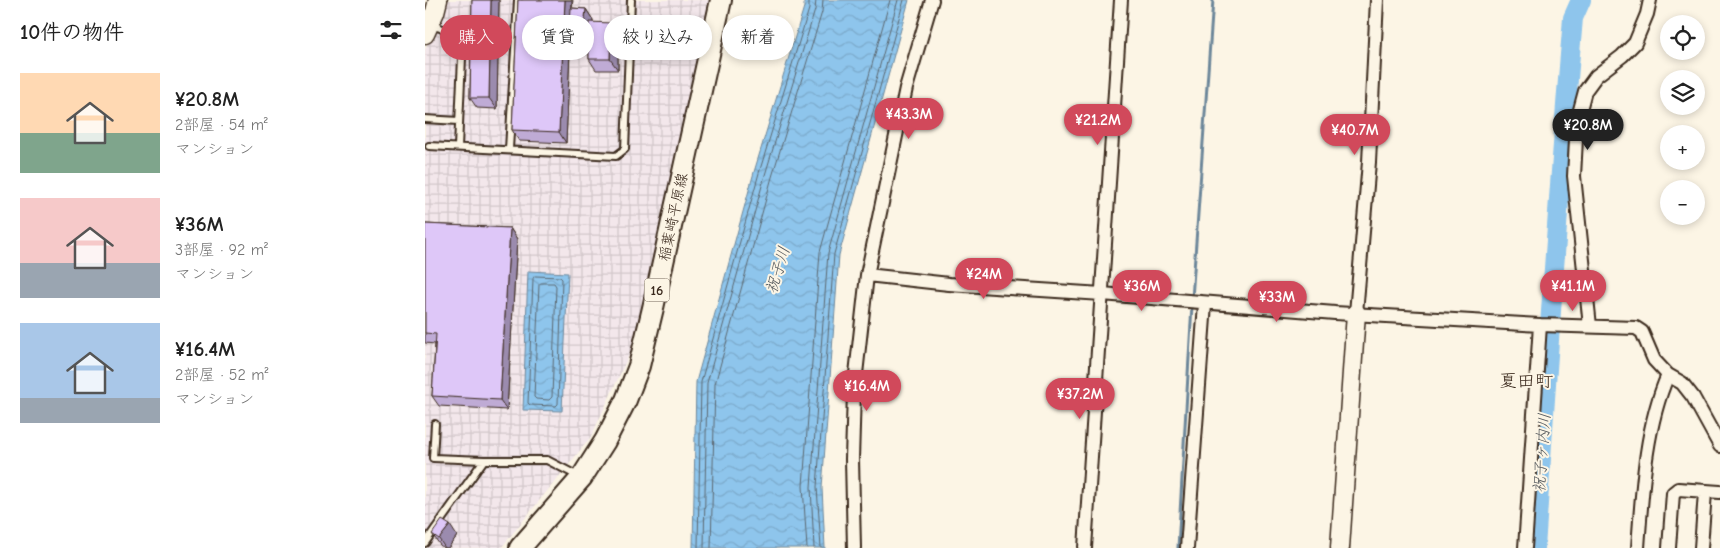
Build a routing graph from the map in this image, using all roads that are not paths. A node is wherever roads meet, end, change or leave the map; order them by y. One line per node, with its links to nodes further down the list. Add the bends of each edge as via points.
1 (438, 0): 9 (street)
2 (517, 0): 14 (lane)
3 (631, 0): 14 (lane, via 625,149 616,156)
4 (721, 0): 25 (main road, 稲葉崎平原線 / 16, via 639,366 613,424)
5 (932, 0): 15 (street, via 906,88)
6 (1121, 0): 16 (street)
7 (1377, 0): 18 (street, via 1369,162)
8 (1650, 0): 20 (street, via 1635,43 1596,76 1585,91 1577,121 1574,176)
9 (427, 29): 11 (lane, via 463,35)
10 (425, 119): 11 (lane)
11 (459, 121): 13 (lane)
12 (429, 146): 13 (lane)
13 (458, 147): 14 (lane)
14 (509, 149)
15 (867, 275): 16 (street); 30 (street, via 854,392)
16 (1102, 294): 17 (street); 31 (street)
17 (1202, 303): 18 (street); 32 (street)
18 (1356, 313): 19 (street); 33 (street)
19 (1541, 325): 20 (street); 34 (street)
20 (1590, 326): 21 (street, via 1636,328 1642,332 1654,360)
21 (1669, 375): 23 (street, via 1693,397); 35 (street, via 1662,390 1645,464)
22 (435, 424): 24 (lane, via 433,458)
23 (1720, 446)
24 (484, 460): 25 (lane, via 547,460); 28 (lane)
25 (582, 477): 29 (main road, 稲葉崎平原線 / 16)
26 (1705, 492): 27 (street); 36 (street, via 1678,489 1673,493); 37 (street)
27 (1720, 492)
28 (425, 543)
29 (520, 548)
30 (854, 548)
31 (1085, 548)
32 (1187, 548)
33 (1340, 548)
34 (1525, 548)
35 (1638, 548)
36 (1669, 548)
37 (1701, 548)

